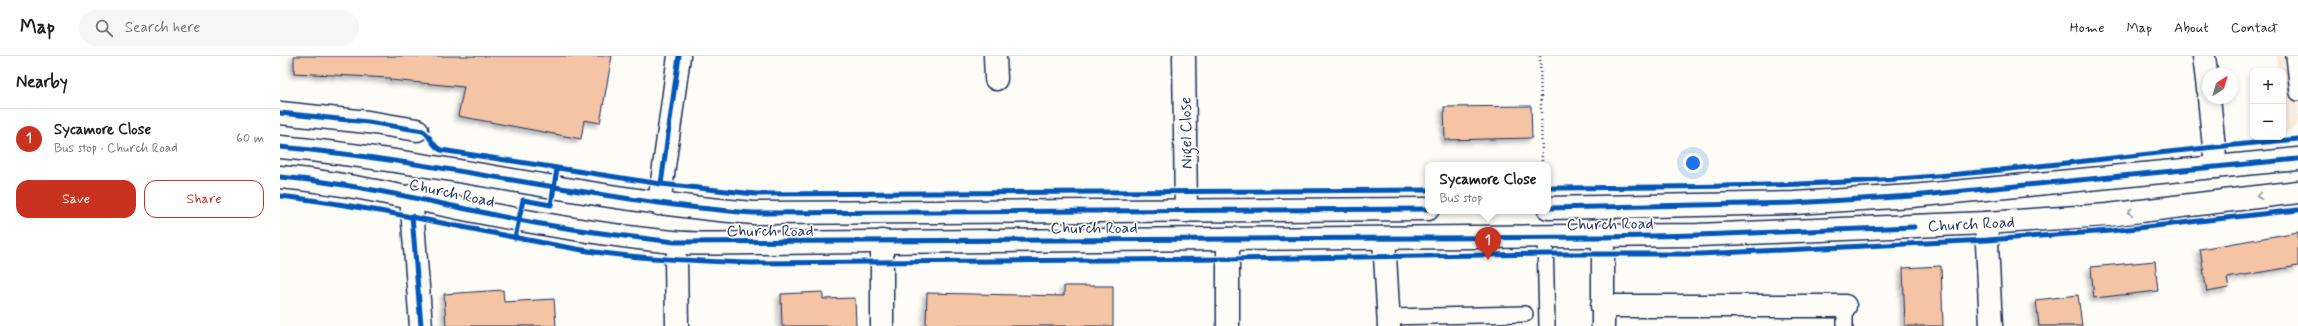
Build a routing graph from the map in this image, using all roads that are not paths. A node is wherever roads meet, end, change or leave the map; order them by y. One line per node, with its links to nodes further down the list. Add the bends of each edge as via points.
1 (679, 56): 18 (main road)
2 (995, 56): 7 (main road)
3 (1184, 56): 21 (main road, Nigel Close)
4 (2204, 56): 6 (main road)
5 (2294, 56): 8 (lane)
6 (2205, 68)
7 (996, 79)
8 (2298, 93)
9 (2210, 104): 14 (main road)
10 (280, 112): 11 (main road)
11 (417, 130)
12 (280, 147): 18 (main road, Church Road, via 410,162)
13 (2298, 159): 14 (main road, Church Road)
14 (2216, 167): 19 (main road, Church Road, via 1912,196 1810,202)
15 (280, 177): 17 (main road, Church Road, via 315,180)
16 (2298, 192): 22 (main road, Church Road, one-way to 22, via 2108,215)
17 (411, 196): 28 (main road, Church Road, via 519,220 599,233); 33 (main road)
18 (659, 204): 21 (main road, Church Road, via 753,214)
19 (1551, 208)
20 (1425, 209): 21 (main road, Church Road)
21 (1186, 211)
22 (1986, 223): 24 (main road, Church Road); 38 (main road)
23 (1546, 237): 24 (main road, Church Road); 25 (main road, Church Road); 37 (lane)
24 (1603, 237): 30 (main road)
25 (1384, 238): 26 (main road, Church Road); 32 (main road)
26 (1228, 239): 27 (main road, Church Road); 36 (main road)
27 (882, 241): 28 (main road, Church Road); 35 (main road)
28 (675, 251): 34 (main road)
29 (1525, 314): 32 (lane)
30 (1602, 316): 31 (main road)
31 (1845, 316)
32 (1388, 322)
33 (421, 326)
34 (677, 326)
35 (882, 326)
36 (1228, 326)
37 (1547, 326)
38 (1990, 326)

